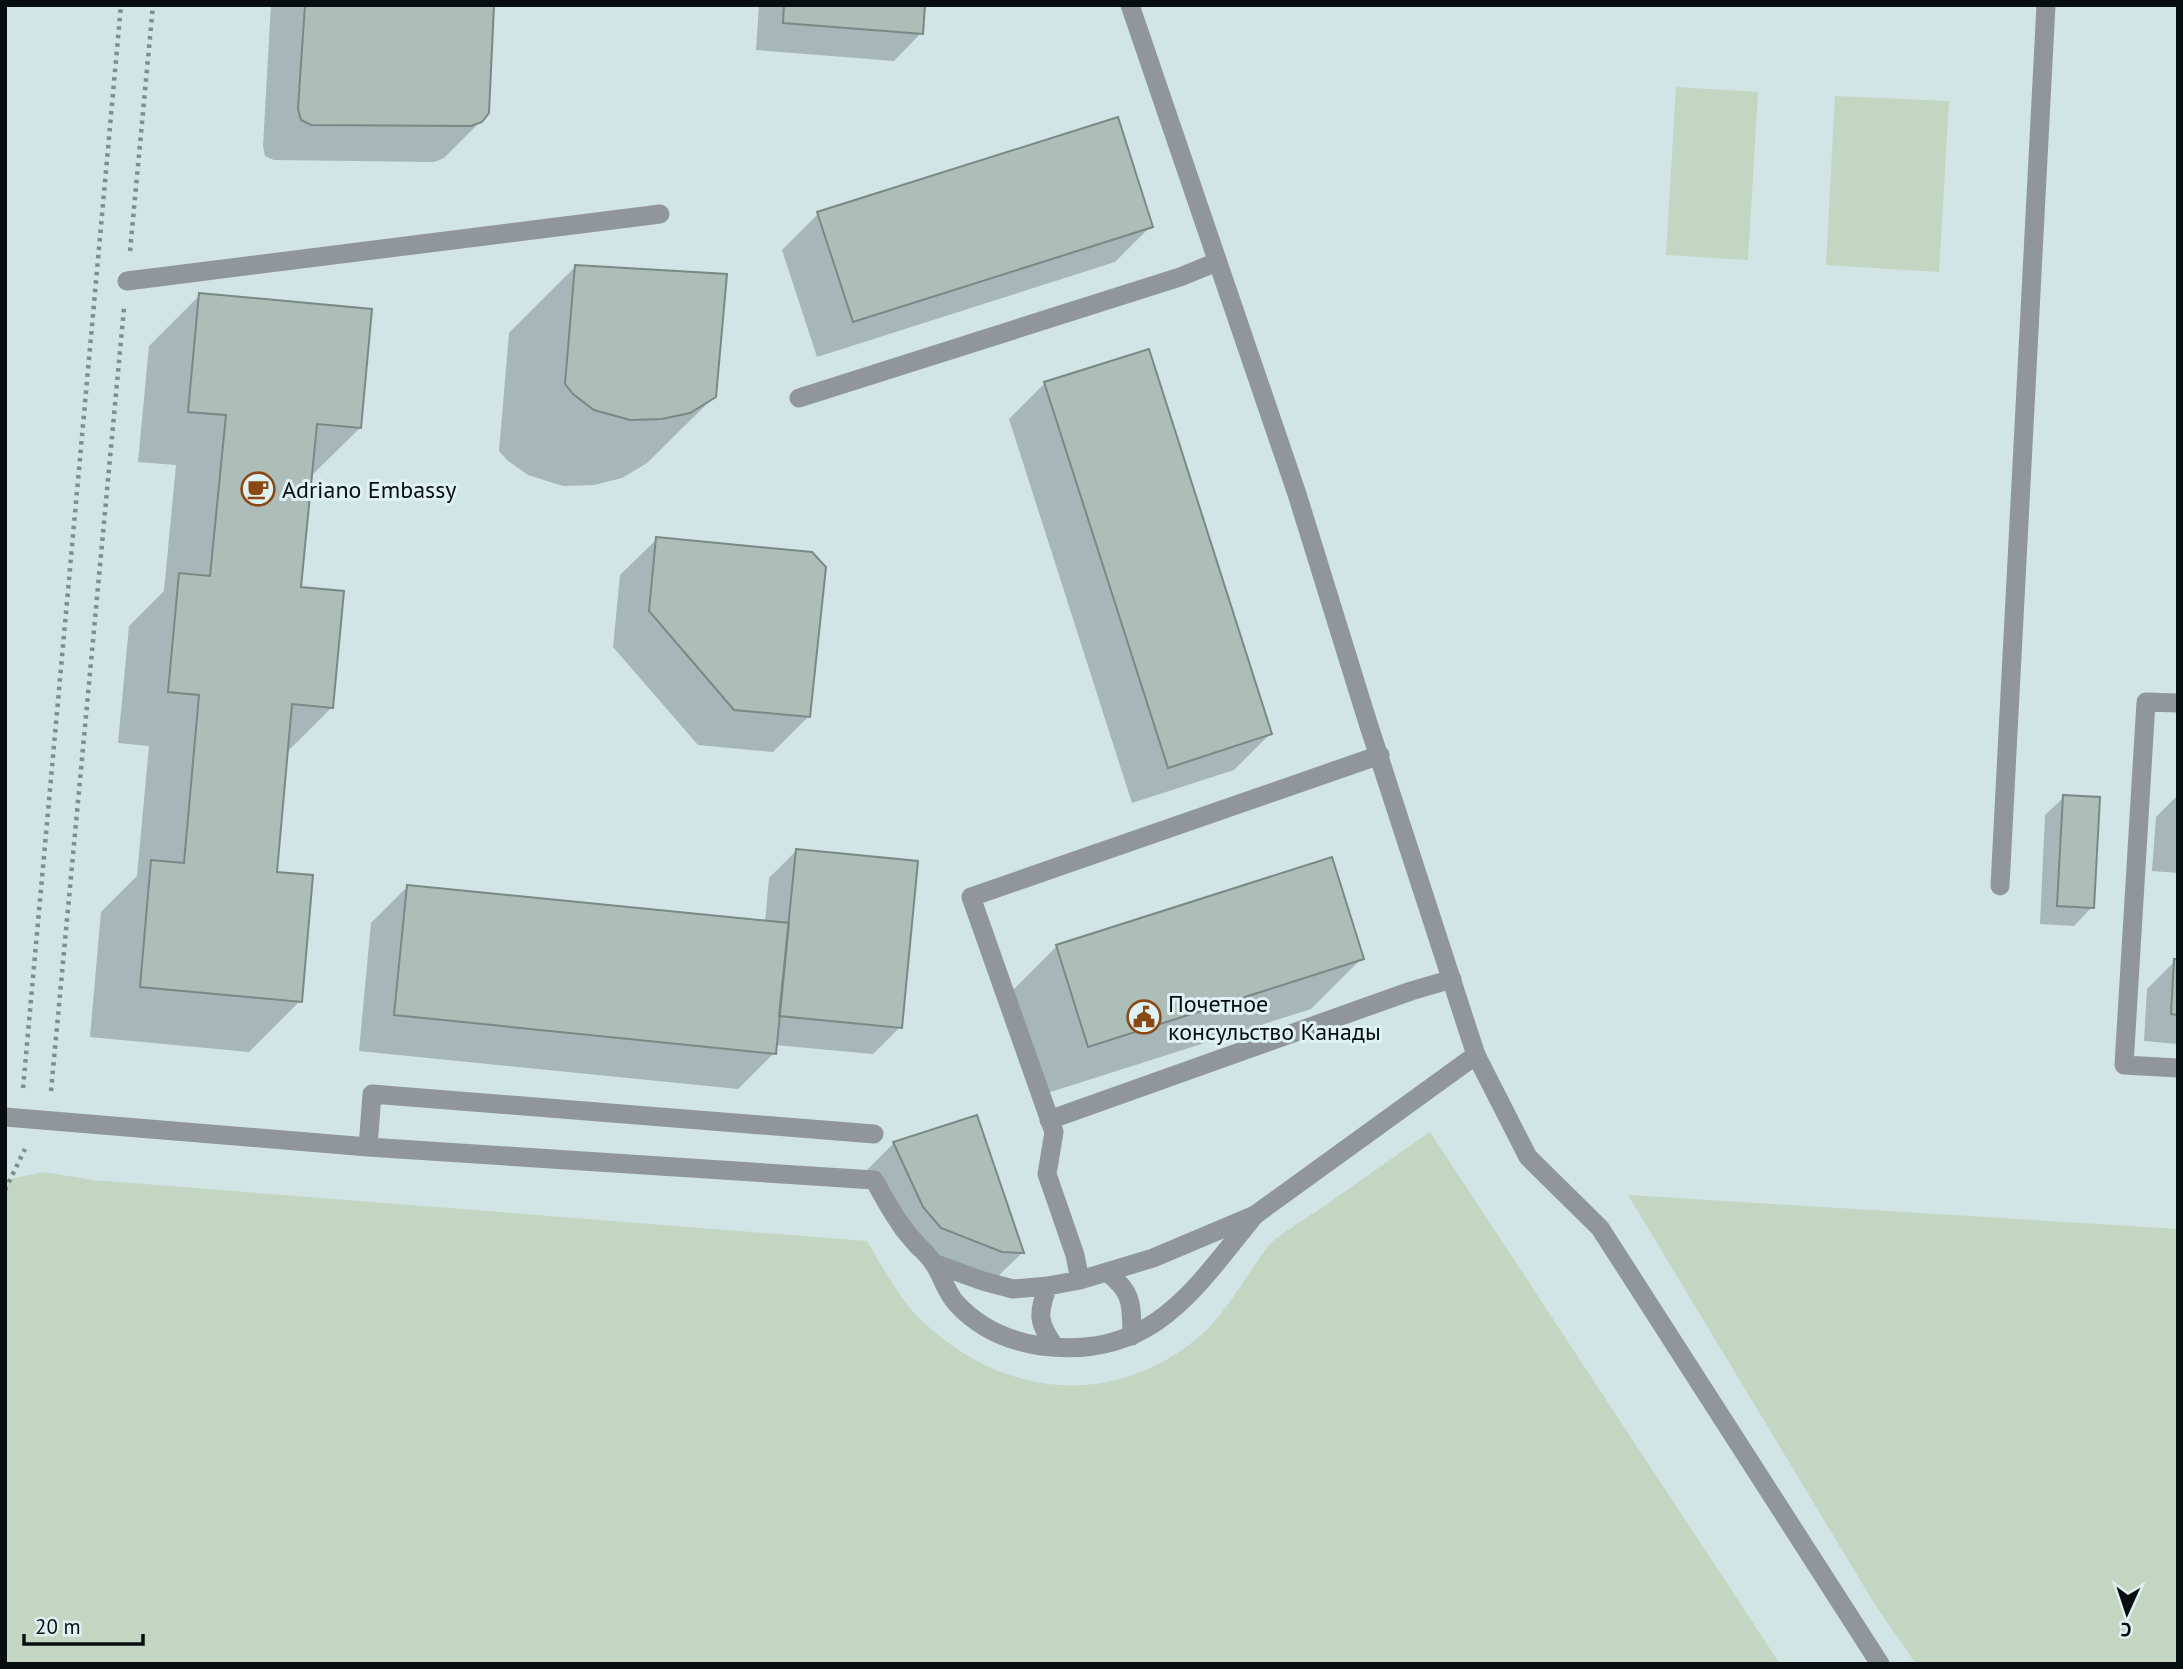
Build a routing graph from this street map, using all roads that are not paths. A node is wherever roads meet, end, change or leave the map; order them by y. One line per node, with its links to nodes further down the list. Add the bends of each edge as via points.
1 (1130, 5): 4 (street)
2 (2046, 5): 9 (street)
3 (660, 214): 5 (street)
4 (1217, 262): 6 (street); 8 (street)
5 (127, 281)
6 (799, 398)
7 (2178, 704): 12 (street, via 2146,702 2124,1065)
8 (1380, 755): 10 (street); 14 (street, via 971,897)
9 (2000, 886)
10 (1452, 979): 11 (street); 14 (street)
11 (1476, 1055): 17 (street); 24 (street, via 1528,1157 1600,1228)
12 (2178, 1068)
13 (10, 1117): 16 (street)
14 (1049, 1120): 20 (street, via 1054,1132 1047,1174)
15 (874, 1134): 16 (street, via 372,1094)
16 (368, 1147): 18 (street, via 874,1180 903,1229)
17 (1255, 1215): 19 (street); 22 (street, via 1193,1291)
18 (933, 1263): 21 (street, via 1013,1289); 23 (street, via 956,1303 991,1332 1020,1343)
19 (1107, 1272): 20 (street); 22 (street, via 1130,1297)
20 (1080, 1280): 21 (street)
21 (1048, 1286): 23 (street, via 1040,1319)
22 (1132, 1336): 23 (street, via 1097,1346)
23 (1055, 1347)
24 (1880, 1664)

